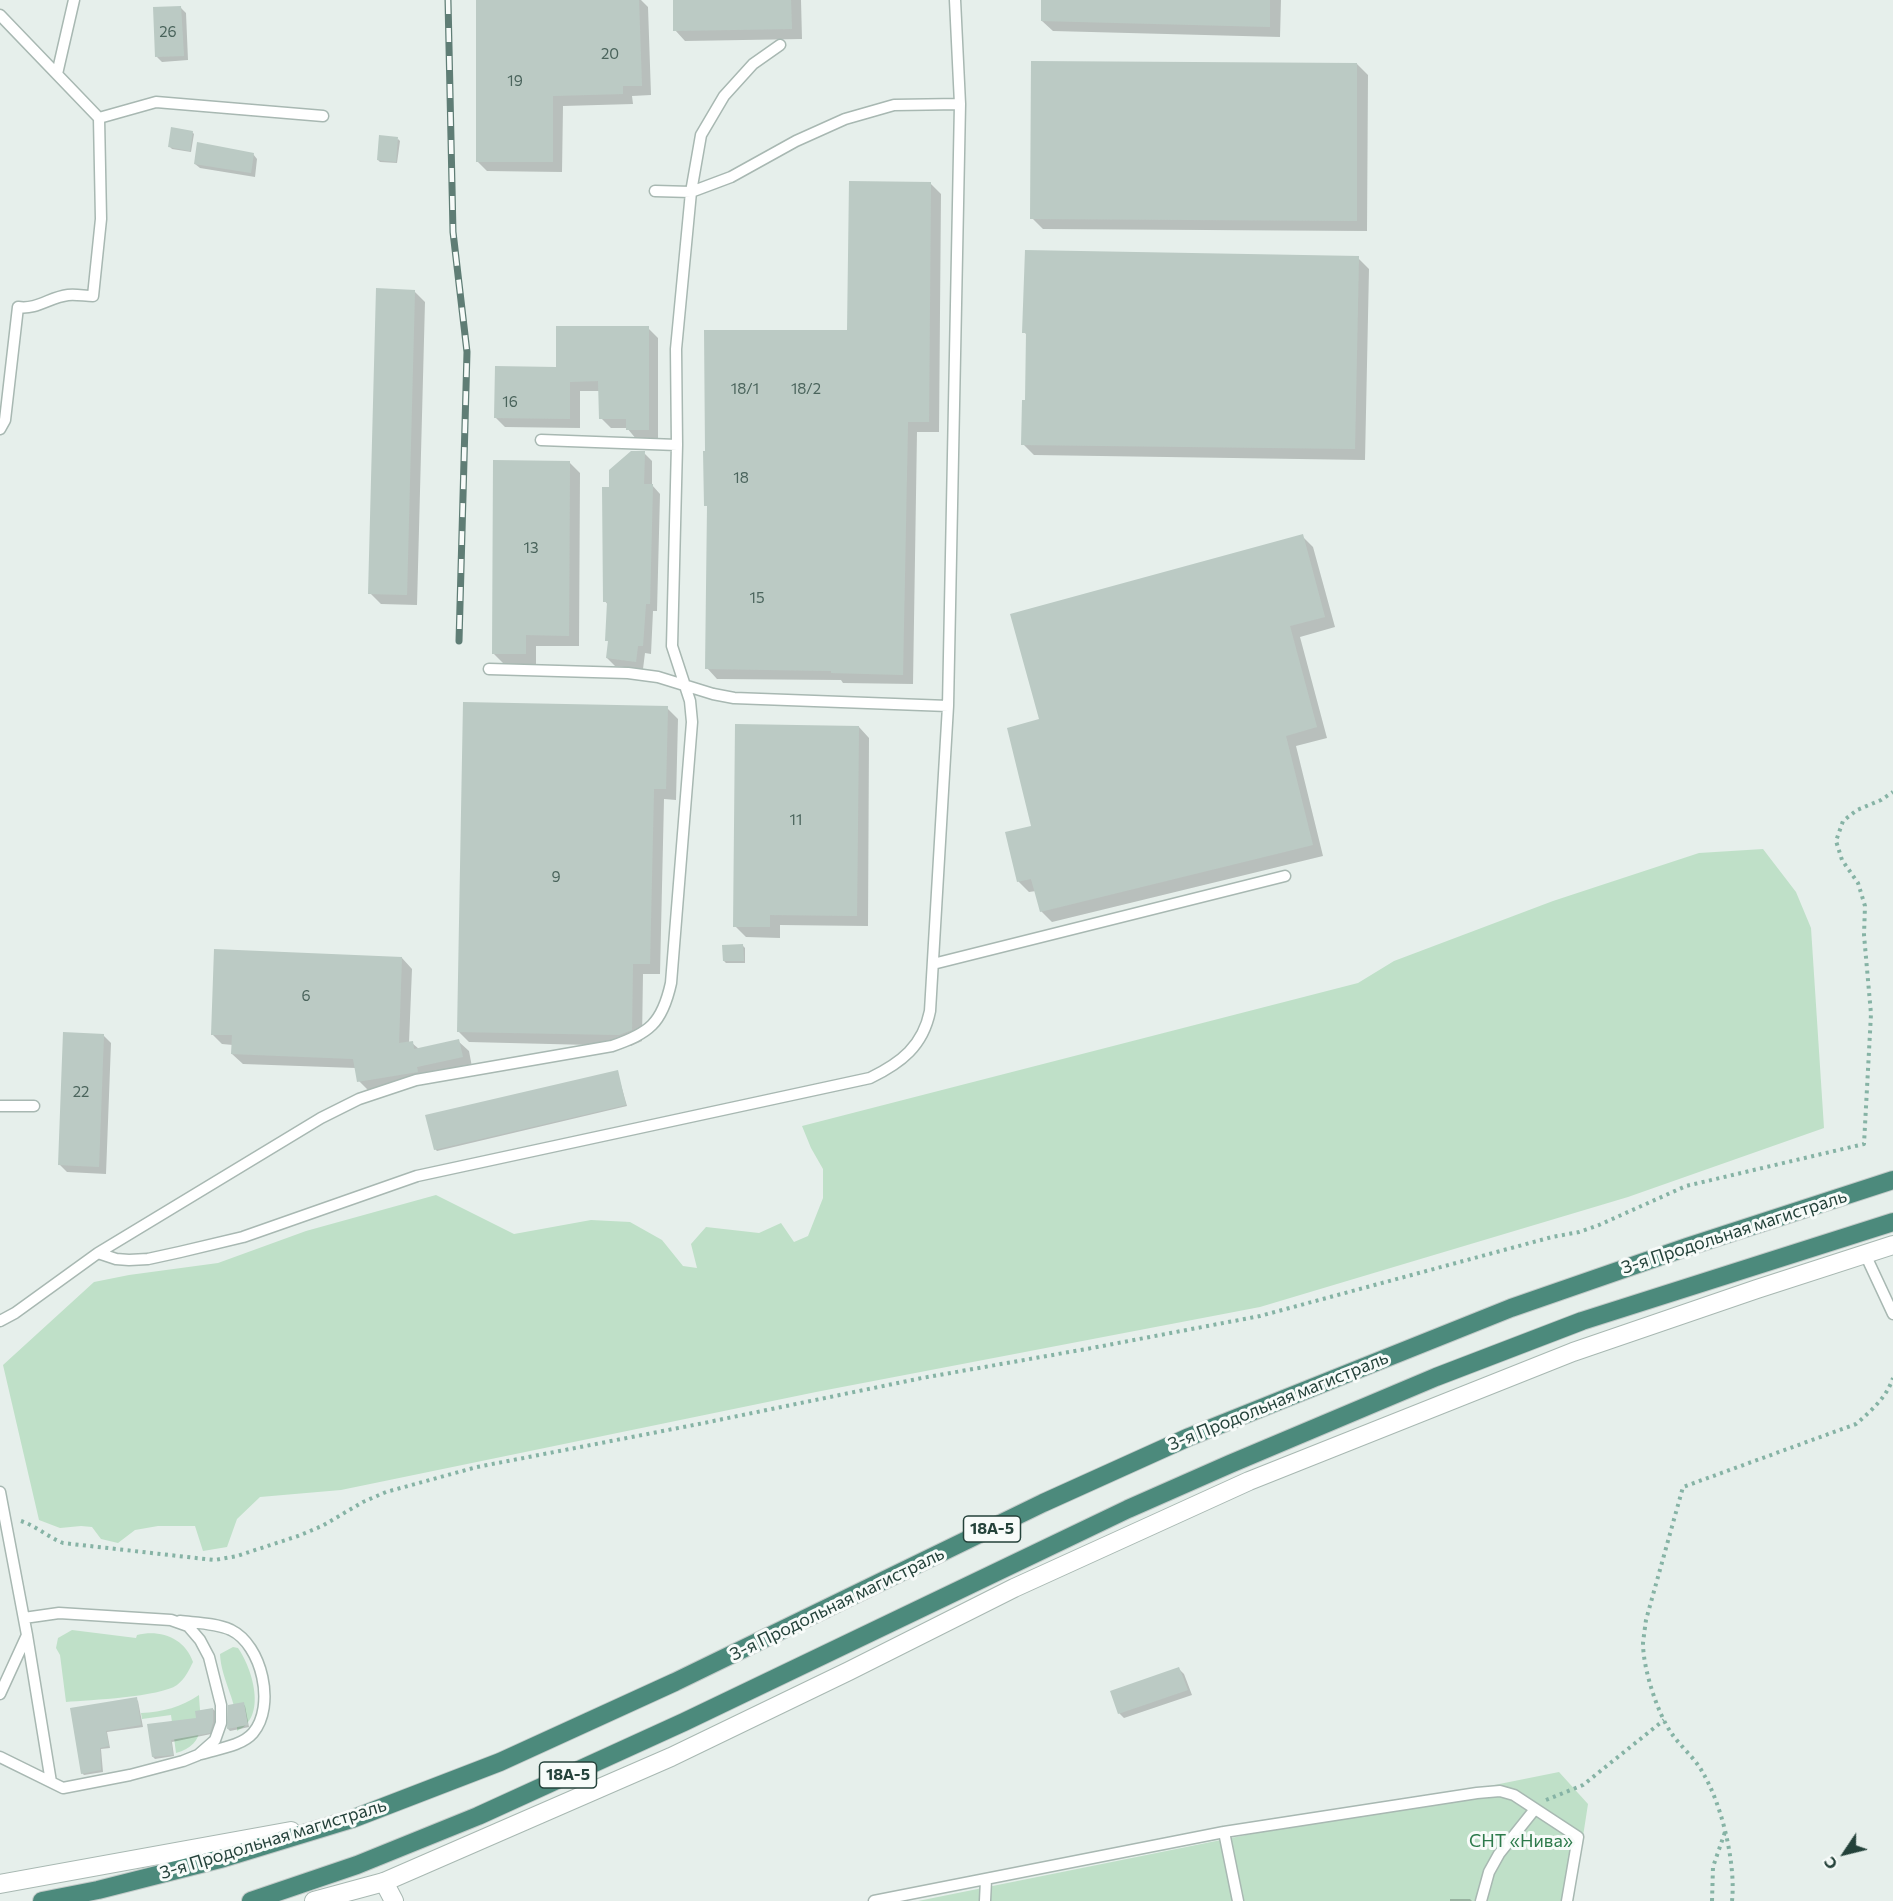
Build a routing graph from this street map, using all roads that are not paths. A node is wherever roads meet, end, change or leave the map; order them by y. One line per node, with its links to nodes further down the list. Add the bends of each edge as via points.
1 (74, 0): 5 (lane)
2 (955, 0): 6 (lane)
3 (0, 15): 5 (lane)
4 (780, 45): 10 (lane, via 753,64 724,96 701,135)
5 (57, 74): 8 (lane)
6 (960, 104): 10 (lane, via 894,105 845,119); 16 (lane)
7 (323, 116): 8 (lane, via 156,102)
8 (99, 118): 11 (lane, via 100,219 93,296 68,295 28,309 18,307 5,420)
9 (655, 191): 10 (lane)
10 (692, 192): 13 (lane, via 676,349)
11 (0, 429)
12 (541, 440): 13 (lane)
13 (677, 445): 15 (lane, via 672,646)
14 (489, 669): 15 (lane, via 628,673 658,676)
15 (683, 685): 16 (lane, via 734,698); 24 (lane, via 690,700 691,734 670,983 657,1020 639,1036 612,1046 416,1080 359,1099)
16 (948, 706): 18 (lane)
17 (1285, 876): 18 (lane)
18 (933, 964): 24 (lane, via 927,1028 913,1049 889,1069 870,1078 417,1176 243,1237 180,1252 129,1260)
19 (0, 1106): 20 (lane)
20 (34, 1106)
21 (1893, 1180): 37 (highway, 3-я Продольная магистраль / 18А-5, via 1510,1308 1200,1432 510,1757)
22 (1893, 1222): 45 (highway, 3-я Продольная магистраль / 18А-5, via 1582,1321 1436,1377 1128,1509 478,1816 349,1869)
23 (1893, 1245): 25 (street)
24 (98, 1253): 27 (lane)
25 (1865, 1254): 26 (lane); 42 (street, via 1573,1352 1249,1481 1014,1588 671,1757)
26 (1893, 1314)
27 (0, 1321)
28 (0, 1492): 29 (lane)
29 (24, 1618): 30 (lane, via 59,1613); 31 (lane)
30 (171, 1620): 33 (lane, via 188,1626 200,1640 209,1657 221,1705 222,1723 215,1740); 33 (lane, via 232,1631 257,1659 264,1688 263,1713 253,1734)
31 (27, 1635): 32 (lane); 35 (lane)
32 (0, 1694)
33 (198, 1755): 35 (lane, via 63,1788)
34 (0, 1757): 35 (lane)
35 (51, 1782)
36 (1535, 1809): 38 (lane, via 1500,1791); 51 (lane, via 1499,1854); 52 (lane, via 1578,1837)
37 (352, 1819): 40 (street); 44 (highway, 3-я Продольная магистраль / 18А-5, via 224,1858)
38 (1224, 1832): 41 (lane); 50 (lane)
39 (0, 1874): 40 (lane)
40 (35, 1877): 43 (street)
41 (986, 1880): 48 (lane); 49 (lane)
42 (384, 1882): 46 (street); 47 (street)
43 (0, 1884)
44 (42, 1901)
45 (251, 1901)
46 (314, 1901)
47 (394, 1901)
48 (874, 1901)
49 (985, 1901)
50 (1238, 1901)
51 (1481, 1901)
52 (1567, 1901)

